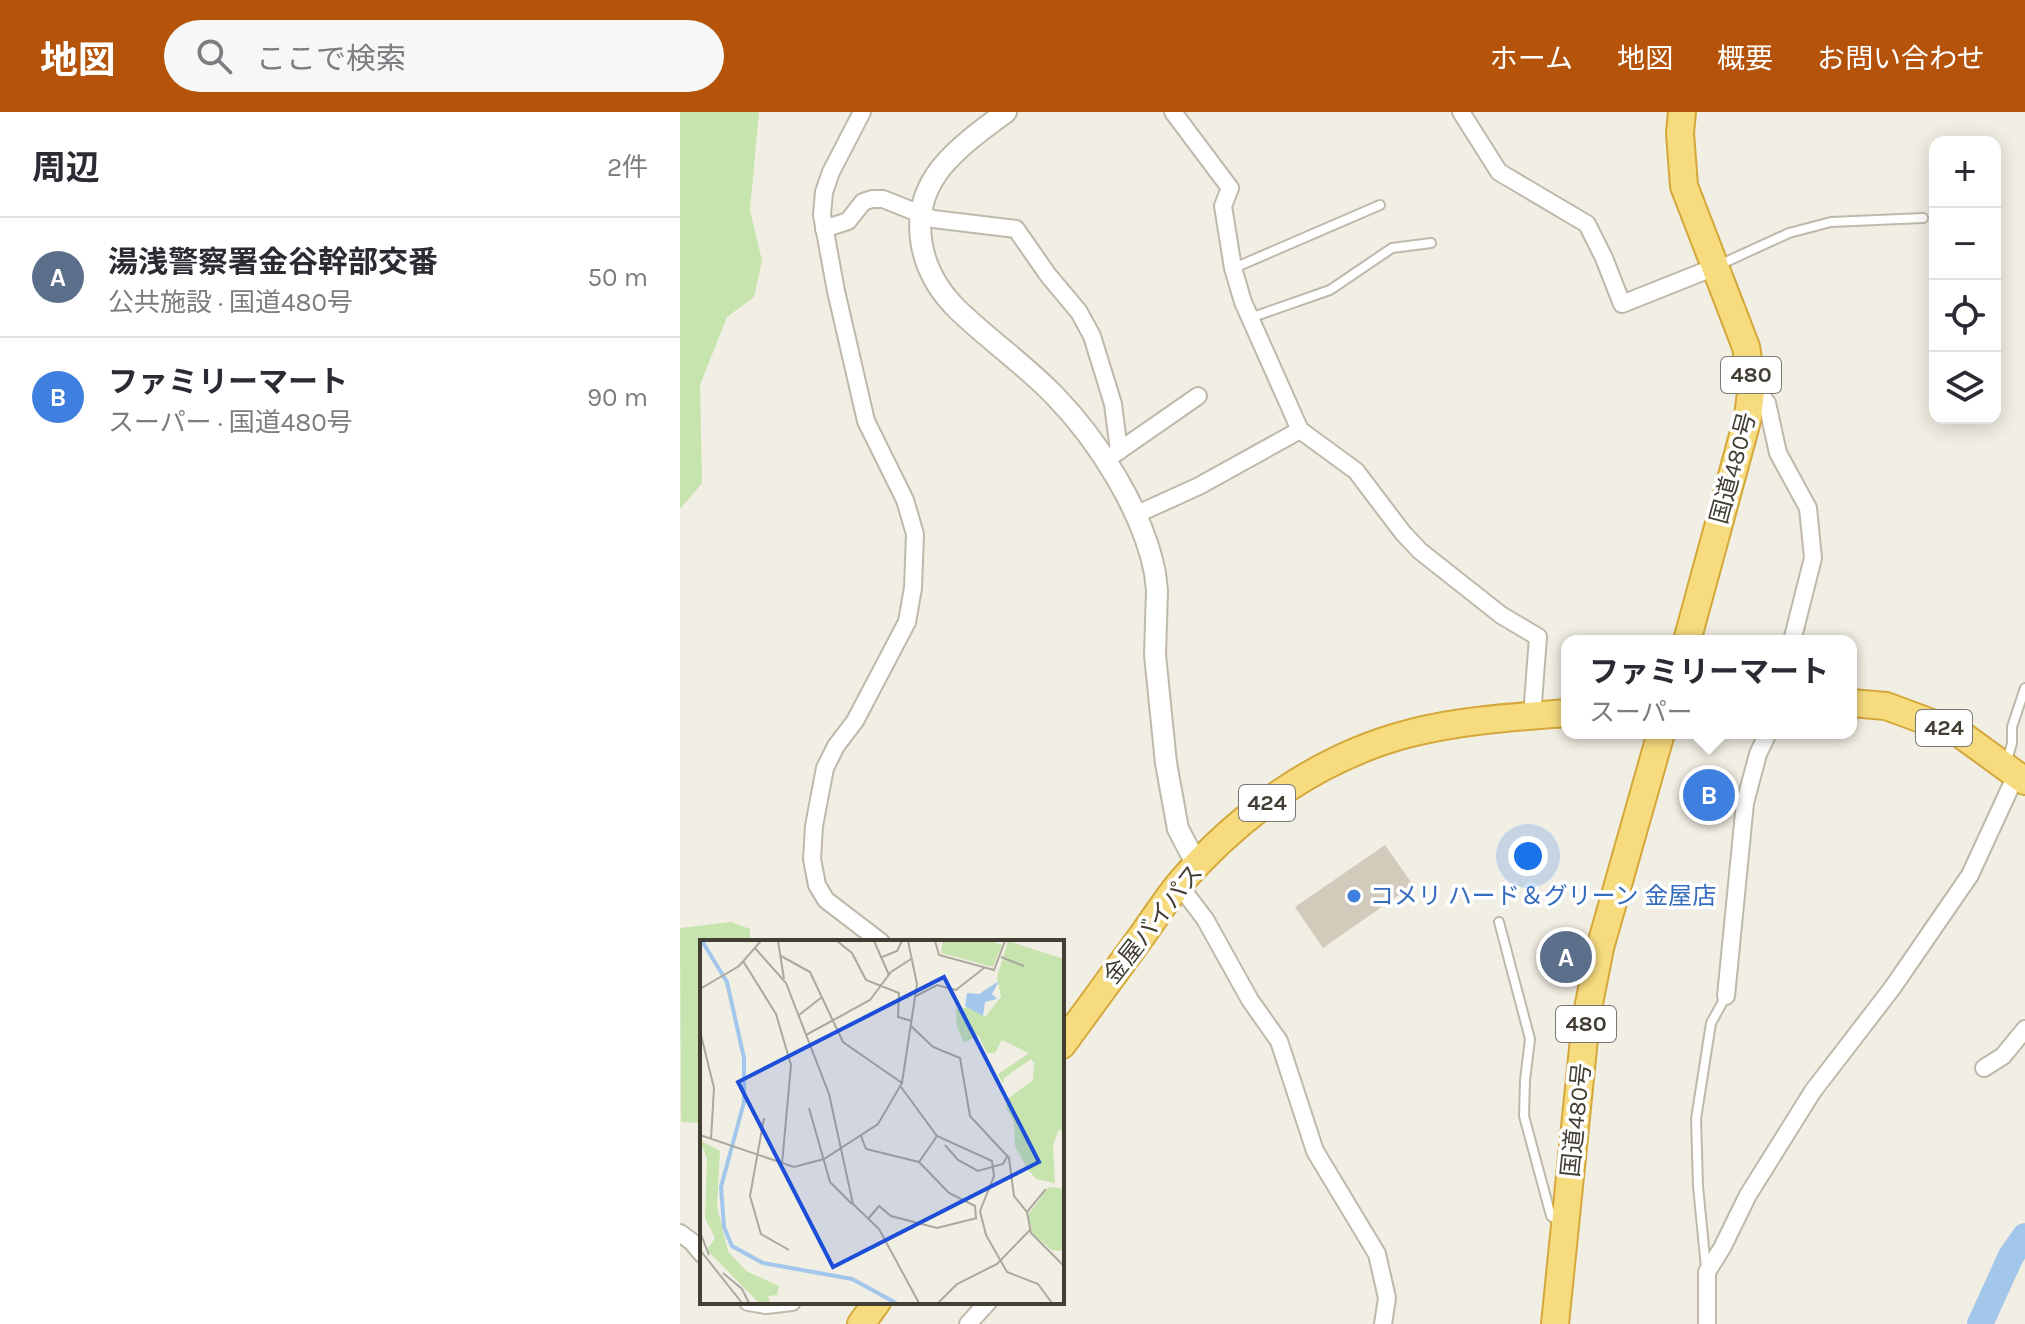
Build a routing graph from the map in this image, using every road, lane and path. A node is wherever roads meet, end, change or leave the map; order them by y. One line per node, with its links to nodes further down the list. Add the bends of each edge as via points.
1 (862, 112): 9 (street, via 824,192)
2 (1006, 112): 7 (street, via 948,160 927,192)
3 (1173, 112): 12 (street, via 1230,188 1223,206)
4 (1461, 112): 11 (street, via 1499,172 1587,224 1622,304)
5 (1682, 112): 11 (highway, 国道480号 / 480, via 1684,186)
6 (1380, 205): 12 (lane)
7 (921, 214): 9 (street, via 872,199 848,221); 17 (street, via 923,256 946,296); 17 (street, via 1016,229 1092,336 1113,404)
8 (1923, 218): 11 (lane, via 1831,222 1789,233)
9 (824, 229): 31 (street, via 866,421 905,500 915,534 907,622 825,768 814,826 817,885 826,900)
10 (1431, 243): 13 (lane, via 1392,248 1330,290)
11 (1715, 267): 14 (highway, 国道480号 / 480, via 1746,347)
12 (1233, 268): 13 (street)
13 (1250, 318): 16 (street)
14 (1752, 384): 19 (highway, 国道480号 / 480, via 1748,417); 20 (street, via 1767,403 1778,453 1808,508 1813,558)
15 (1198, 396): 17 (street)
16 (1300, 430): 18 (street); 24 (street, via 1356,471 1420,551 1501,615 1538,637)
17 (1112, 456): 18 (street)
18 (1135, 515): 28 (street, via 1156,582 1158,705 1174,814)
19 (1689, 635)
20 (1794, 635)
21 (2025, 688): 27 (lane, via 2012,727)
22 (1857, 704): 27 (highway, 424, via 1886,706 1959,733)
23 (1561, 714): 24 (highway, 金屋バイパス / 424)
24 (1532, 716): 28 (highway, 金屋バイパス / 424, via 1451,724 1349,754 1274,797)
25 (1659, 739): 36 (highway, 国道480号 / 480, via 1600,948 1586,1019)
26 (1765, 739): 32 (street, via 1745,803)
27 (2016, 773): 39 (street, via 1970,875 1813,1091)
28 (1197, 865): 29 (highway, 金屋バイパス / 424)
29 (1179, 885): 34 (highway, 金屋バイパス / 424); 44 (street, via 1279,1041 1315,1151 1377,1254 1387,1298)
30 (1499, 922): 36 (lane, via 1530,1039 1524,1116 1551,1216)
31 (878, 940)
32 (1726, 996): 39 (lane, via 1711,1023 1696,1119)
33 (2025, 1029): 35 (street, via 2003,1056)
34 (1064, 1042)
35 (1984, 1068)
36 (1565, 1226): 45 (highway, 国道480号 / 480)
37 (680, 1233): 38 (street)
38 (700, 1252)
39 (1707, 1272): 46 (street)
40 (876, 1304): 42 (highway)
41 (986, 1304): 43 (street)
42 (861, 1324)
43 (968, 1324)
44 (1383, 1324)
45 (1555, 1324)
46 (1707, 1324)

